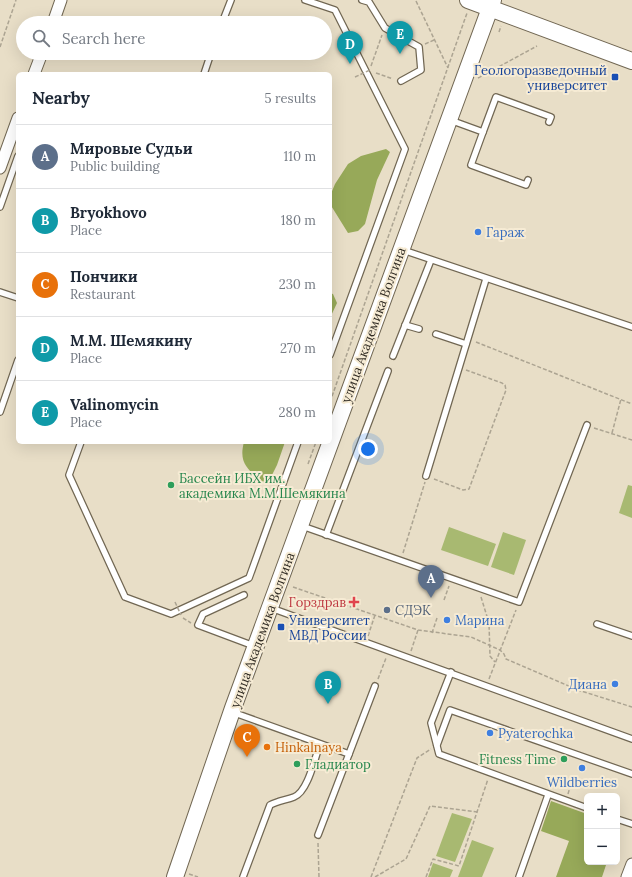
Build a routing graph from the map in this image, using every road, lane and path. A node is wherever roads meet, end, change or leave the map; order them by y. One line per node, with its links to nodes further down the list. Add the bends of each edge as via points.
1 (16, 0): 16 (path)
2 (61, 0): 9 (street)
3 (231, 0): 10 (lane)
4 (306, 0): 45 (lane, via 335,10 405,149)
5 (362, 0): 14 (lane, via 369,2 385,28)
6 (468, 0): 8 (street)
7 (416, 1): 12 (path)
8 (491, 4): 19 (street); 27 (street, улица Академика Волгина)
9 (55, 16)
10 (225, 16)
11 (466, 19): 20 (path)
12 (434, 39): 14 (path); 20 (path)
13 (380, 40): 21 (path)
14 (419, 46): 26 (lane, via 421,70)
15 (537, 46): 25 (path)
16 (0, 47)
17 (39, 60): 22 (street)
18 (209, 60): 23 (lane)
19 (632, 61)
20 (448, 68): 50 (path)
21 (370, 70): 24 (path, bridge); 26 (path)
22 (35, 72)
23 (205, 72)
24 (355, 77)
25 (476, 78)
26 (401, 82)
27 (448, 119): 30 (lane); 35 (street, улица Академика Волгина)
28 (549, 122): 30 (lane, via 551,117 496,97)
29 (16, 124): 32 (street)
30 (483, 132): 33 (lane, via 471,165 526,185)
31 (16, 162): 34 (lane)
32 (0, 168)
33 (528, 180)
34 (0, 207)
35 (400, 249): 36 (lane); 56 (street, улица Академика Волгина)
36 (431, 260): 37 (lane); 40 (lane)
37 (486, 279): 41 (lane); 44 (lane)
38 (0, 292): 39 (lane)
39 (16, 297)
40 (406, 325): 42 (lane); 46 (lane)
41 (632, 328)
42 (419, 329)
43 (436, 334): 44 (lane)
44 (467, 341): 48 (lane); 51 (path)
45 (332, 350)
46 (393, 356)
47 (16, 366): 53 (lane)
48 (459, 368): 61 (lane); 61 (path, via 502,383 506,390 469,489 463,490)
49 (388, 370): 63 (lane)
50 (332, 396)
51 (621, 399): 52 (path); 55 (path)
52 (632, 404)
53 (0, 412)
54 (586, 425): 55 (path); 71 (lane)
55 (612, 433): 57 (path)
56 (332, 437)
57 (632, 440)
58 (80, 444): 59 (lane, via 69,475 125,597 171,614 249,578)
59 (297, 444)
60 (330, 444): 62 (street, улица Академика Волгина)
61 (426, 476): 64 (path)
62 (300, 526): 63 (lane); 72 (street, улица Академика Волгина)
63 (326, 535): 64 (lane)
64 (401, 561): 65 (lane)
65 (451, 579): 67 (lane); 69 (path)
66 (293, 587): 73 (path)
67 (479, 588): 71 (lane); 81 (path, via 488,623)
68 (244, 595): 76 (lane, via 203,614)
69 (444, 600)
70 (175, 602): 76 (path, bridge, via 183,620)
71 (519, 602): 84 (path)
72 (271, 608): 80 (lane); 82 (street, улица Академика Волгина)
73 (375, 615): 77 (path); 80 (path)
74 (437, 618): 78 (path)
75 (597, 624): 79 (lane)
76 (198, 625): 82 (lane)
77 (418, 630): 78 (path); 85 (path)
78 (432, 633): 81 (path, via 471,637)
79 (632, 636)
80 (367, 642): 83 (lane)
81 (489, 646): 84 (path); 86 (path, via 490,656)
82 (256, 647): 91 (street, улица Академика Волгина)
83 (389, 650): 85 (lane); 89 (path)
84 (500, 650): 86 (path); 90 (path, via 506,658 570,687)
85 (408, 657): 87 (lane)
86 (495, 662): 88 (path)
87 (451, 672): 88 (lane); 94 (lane, via 431,724)
88 (486, 685): 92 (lane)
89 (375, 686): 95 (lane)
90 (632, 707)
91 (232, 712): 93 (lane); 105 (street, улица Академика Волгина)
92 (632, 739)
93 (320, 744): 95 (lane); 107 (lane, via 304,789 295,797 280,799 270,804)
94 (437, 745): 96 (lane, via 439,754); 97 (lane, via 450,710); 109 (path, via 417,758)
95 (349, 754): 103 (lane)
96 (490, 774): 98 (lane); 100 (path)
97 (632, 774)
98 (548, 795): 99 (lane); 112 (lane)
99 (584, 807)
100 (478, 812): 110 (path, via 430,806 406,859); 111 (path, via 459,866 433,859)
101 (620, 820): 102 (lane)
102 (632, 824)
103 (318, 835): 108 (path)
104 (632, 864): 113 (street)
105 (182, 875): 106 (path)
106 (198, 877)
107 (243, 877)
108 (319, 877)
109 (371, 877)
110 (375, 877)
111 (426, 877)
112 (519, 877)
113 (627, 877)

